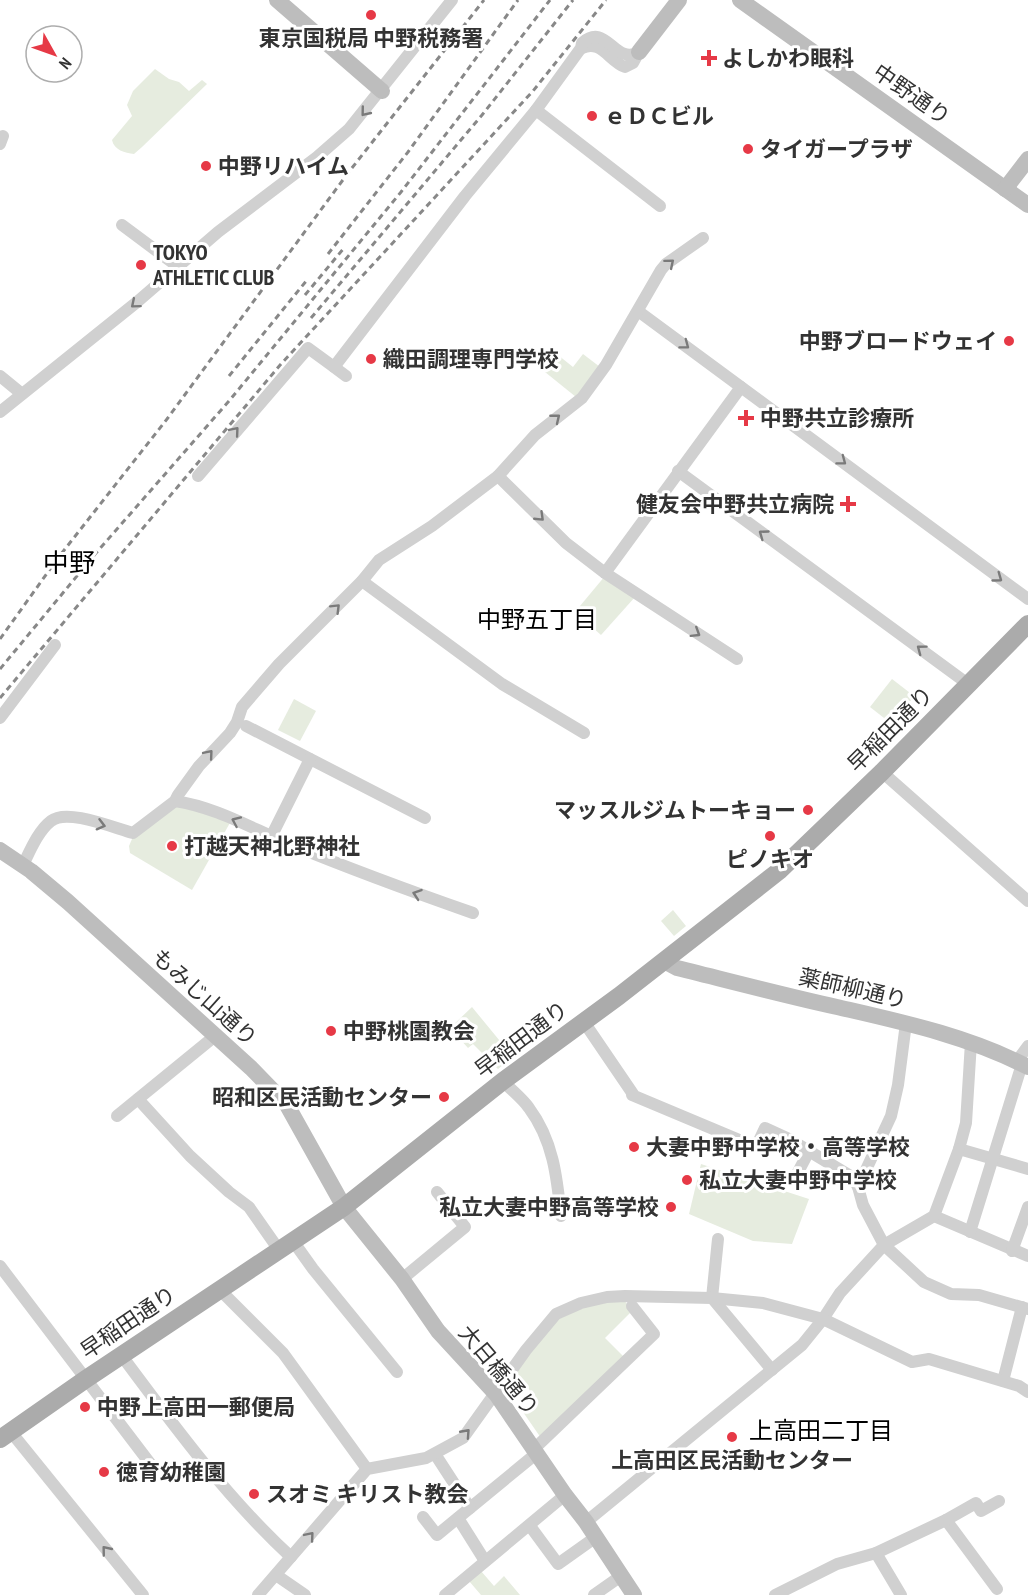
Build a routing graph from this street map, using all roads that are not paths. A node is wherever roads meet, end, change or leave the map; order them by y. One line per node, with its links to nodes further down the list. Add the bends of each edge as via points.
1 (277, 0): 6 (street)
2 (453, 0): 6 (street)
3 (679, 0): 5 (street)
4 (740, 0): 9 (street, 中野通り)
5 (639, 52): 7 (street, via 625,56 605,40 586,40)
6 (382, 91): 14 (street, one-way to 14, via 355,124 327,148)
7 (536, 110): 11 (street); 16 (street)
8 (1028, 159): 9 (street)
9 (1005, 189): 10 (street, 中野通り)
10 (1028, 205)
11 (660, 206)
12 (122, 225): 14 (street)
13 (703, 238): 15 (street, one-way to 13, via 666,264)
14 (177, 266): 20 (street, one-way to 20)
15 (638, 311): 19 (street, one-way to 19); 24 (street, one-way to 15, via 535,435 582,398)
16 (334, 367): 18 (street); 23 (street, one-way to 16, via 308,348)
17 (0, 376): 20 (street)
18 (345, 376)
19 (741, 387): 22 (street); 27 (street, one-way to 27)
20 (22, 394): 21 (street)
21 (0, 412)
22 (678, 471): 25 (street); 31 (street, one-way to 22)
23 (198, 476)
24 (498, 476): 25 (street, one-way to 25, via 566,543); 26 (street, via 379,560)
25 (604, 573): 30 (street, one-way to 30)
26 (362, 581): 34 (street, via 502,684); 37 (street, one-way to 26, via 199,766 230,733 242,706)
27 (1028, 599)
28 (1028, 624): 31 (main road, 早稲田通り)
29 (55, 645): 32 (street)
30 (737, 659)
31 (968, 684): 36 (main road, 早稲田通り)
32 (0, 718)
33 (246, 726): 35 (street)
34 (584, 733)
35 (310, 759): 38 (street); 39 (street)
36 (882, 772): 42 (street); 44 (main road, 早稲田通り, via 779,871)
37 (175, 801): 39 (street, one-way to 37, via 215,812); 41 (street, one-way to 37, via 44,828 56,817 70,816 133,833)
38 (425, 818)
39 (272, 837): 43 (street, one-way to 39)
40 (0, 850): 41 (street, もみじ山通り)
41 (22, 865): 47 (street, もみじ山通り)
42 (1028, 901)
43 (473, 913)
44 (664, 961): 45 (main road, 早稲田通り); 46 (street, 薬師柳通り, via 676,968)
45 (584, 1022): 51 (main road, 早稲田通り); 55 (street, via 632,1095 756,1147 765,1128)
46 (906, 1023): 48 (street, 薬師柳通り); 59 (street, via 891,1116)
47 (215, 1036): 52 (street); 61 (street, もみじ山通り, via 287,1105)
48 (971, 1042): 50 (street, 薬師柳通り); 54 (street, via 966,1123)
49 (1028, 1046): 50 (street)
50 (1022, 1064): 56 (street)
51 (503, 1081): 61 (main road, 早稲田通り); 63 (street, via 535,1116 551,1150)
52 (138, 1099): 53 (street); 67 (street, via 190,1156)
53 (117, 1116)
54 (959, 1149): 56 (street); 64 (street)
55 (809, 1150): 58 (street); 59 (street, via 852,1177)
56 (993, 1159): 57 (street); 65 (street)
57 (1028, 1169)
58 (796, 1176)
59 (858, 1187): 68 (street)
60 (437, 1192): 72 (street, via 465,1227)
61 (344, 1207): 67 (main road, 早稲田通り); 72 (street, 大日橋通り)
62 (1028, 1207): 69 (street)
63 (561, 1216)
64 (934, 1216): 65 (street); 68 (street)
65 (970, 1232): 69 (street)
66 (718, 1239): 74 (street)
67 (286, 1245): 73 (main road, 早稲田通り); 80 (street, via 313,1269)
68 (884, 1245): 76 (street, via 924,1282 951,1294 979,1295); 77 (street, via 840,1293)
69 (1012, 1251): 70 (street)
70 (1028, 1256)
71 (0, 1266): 81 (street)
72 (402, 1279): 84 (street, 大日橋通り, via 438,1331)
73 (220, 1290): 78 (main road, 早稲田通り); 89 (street, via 283,1353)
74 (712, 1298): 75 (street); 77 (street, via 762,1304); 79 (street)
75 (628, 1301): 84 (street, via 607,1297 556,1314); 86 (street, via 654,1334)
76 (1025, 1308): 82 (street)
77 (823, 1319): 79 (street, via 802,1346); 82 (street, via 912,1362 929,1359)
78 (122, 1356): 81 (main road, 早稲田通り); 100 (street, via 227,1490)
79 (772, 1370): 96 (street)
80 (397, 1372)
81 (86, 1379): 85 (main road, 早稲田通り); 88 (street)
82 (1003, 1382): 83 (street)
83 (1028, 1392)
84 (496, 1394): 86 (street, 大日橋通り); 87 (street, one-way to 84, via 463,1438)
85 (6, 1436): 105 (street, one-way to 85)
86 (535, 1451): 90 (street, 大日橋通り); 92 (street)
87 (435, 1454): 89 (street); 92 (street)
88 (152, 1466)
89 (367, 1469): 100 (street, one-way to 89)
90 (565, 1495): 96 (street, 大日橋通り); 97 (street)
91 (999, 1501): 95 (street, via 981,1511 975,1503)
92 (470, 1508): 94 (street)
93 (423, 1517): 94 (street, via 437,1535)
94 (458, 1518): 101 (street)
95 (945, 1520): 99 (street); 104 (street)
96 (586, 1522): 98 (street, 大日橋通り)
97 (530, 1526): 98 (street, via 558,1564); 101 (street)
98 (596, 1537): 103 (street, 大日橋通り)
99 (876, 1553): 111 (street, via 837,1564); 112 (street)
100 (291, 1557): 102 (street)
101 (485, 1561): 108 (street)
102 (276, 1575): 106 (street); 107 (street)
103 (621, 1576): 109 (street); 110 (street, 大日橋通り)
104 (997, 1589)
105 (143, 1595)
106 (258, 1595)
107 (305, 1595)
108 (445, 1595)
109 (594, 1595)
110 (634, 1595)
111 (775, 1595)
112 (901, 1595)

